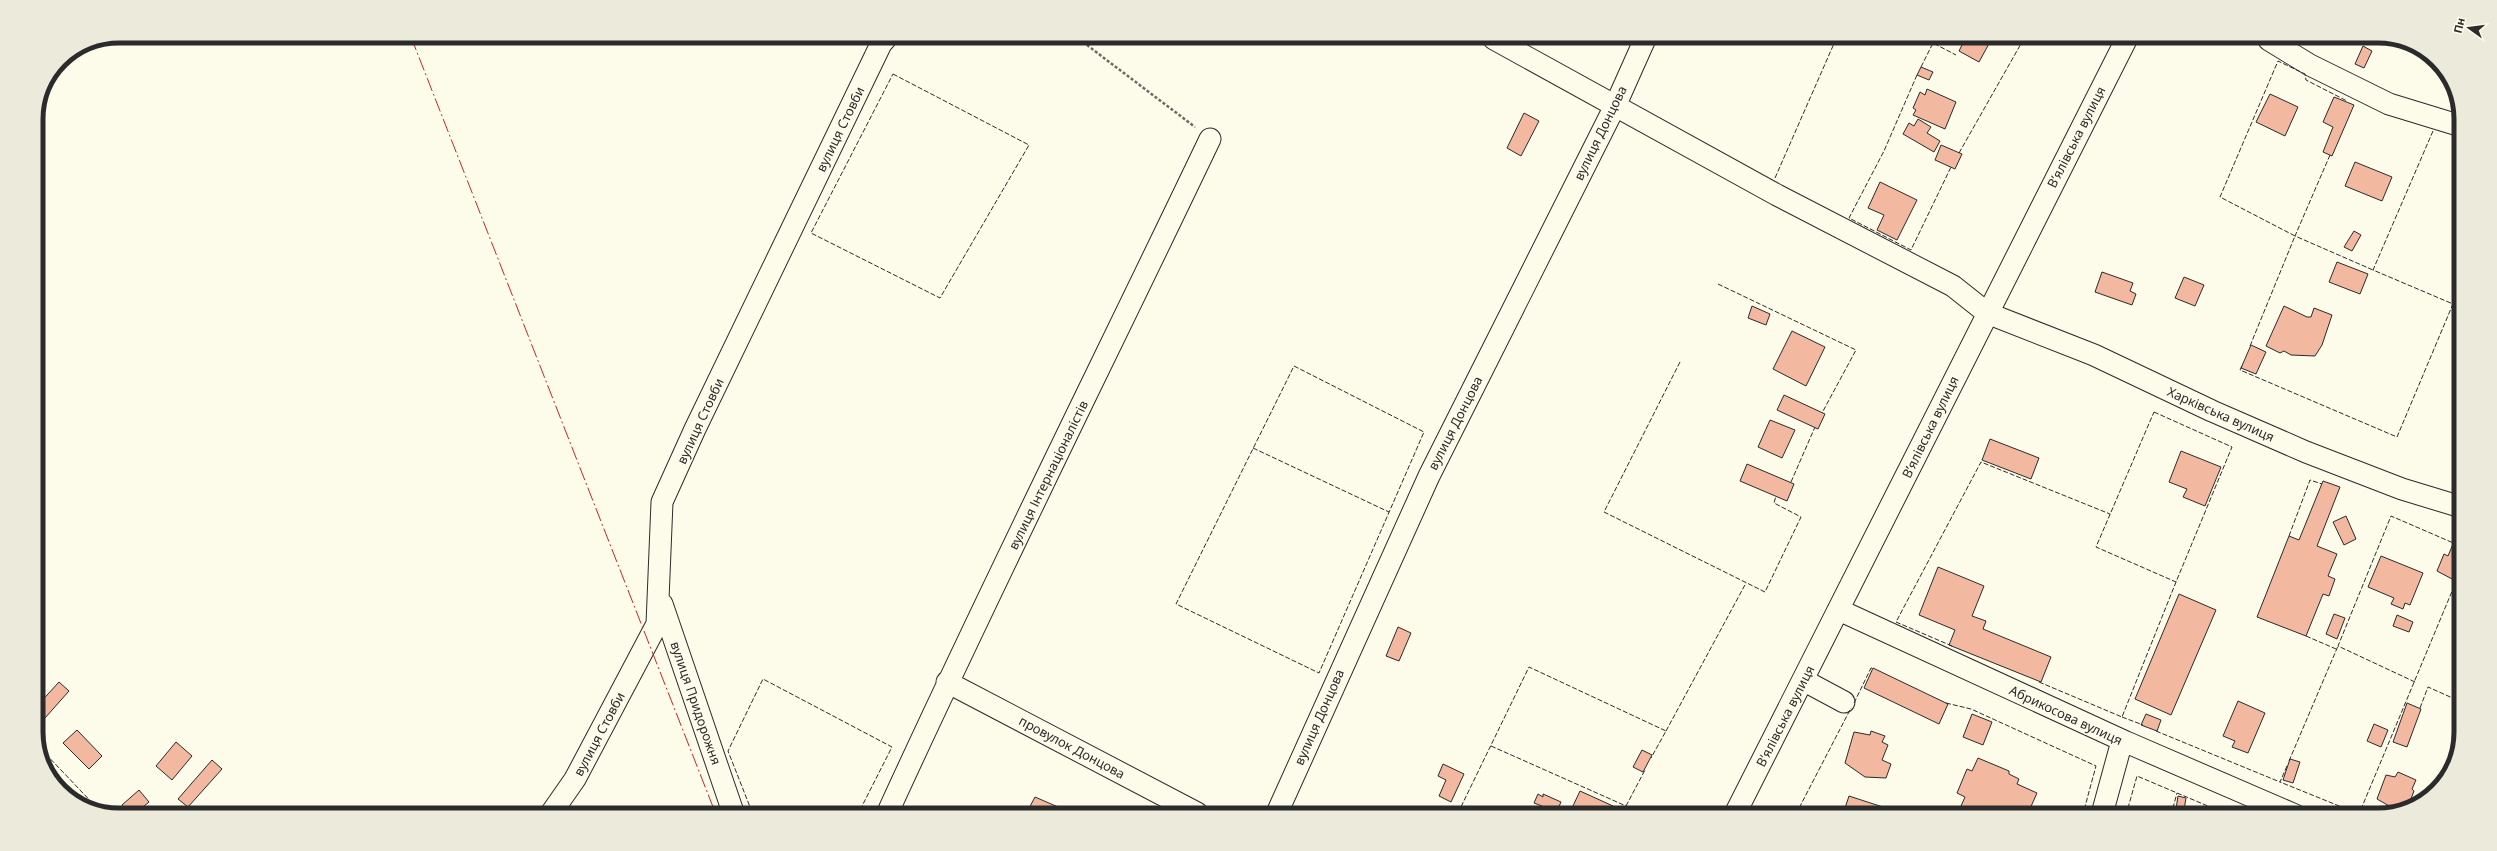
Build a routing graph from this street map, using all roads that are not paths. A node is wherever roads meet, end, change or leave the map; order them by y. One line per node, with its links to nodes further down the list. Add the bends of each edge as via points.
1 (882, 43): 11 (street, вулиця Стовби, via 698,422 662,502)
2 (1502, 43): 6 (street, Харківська вулиця)
3 (1644, 43): 6 (street, вулиця Донцова)
4 (2124, 43): 9 (street, В’ялівська вулиця)
5 (2274, 43): 7 (street, via 2310,65 2389,104)
6 (1616, 104): 9 (street, Харківська вулиця, via 1777,195 1953,286); 21 (street, вулиця Донцова, via 1429,476)
7 (2454, 124)
8 (1210, 139): 14 (street, вулиця Інтернаціоналістів)
9 (1987, 313): 10 (street, Харківська вулиця, via 2094,355 2306,452 2402,489); 12 (street, В’ялівська вулиця)
10 (2454, 505)
11 (658, 594): 17 (street, вулиця Стовби, via 657,624 575,779); 18 (street, вулиця Придорожня)
12 (1839, 610): 13 (street, В’ялівська вулиця); 16 (street, Абрикосова вулиця)
13 (1803, 680): 15 (street); 22 (street, В’ялівська вулиця)
14 (947, 682): 19 (street, вулиця Інтернаціоналістів); 20 (street, провулок Донцова)
15 (1844, 702)
16 (2122, 741): 23 (street); 24 (street, Абрикосова вулиця)
17 (555, 808)
18 (732, 808)
19 (890, 808)
20 (1187, 808)
21 (1279, 808)
22 (1738, 808)
23 (2104, 808)
24 (2279, 808)

